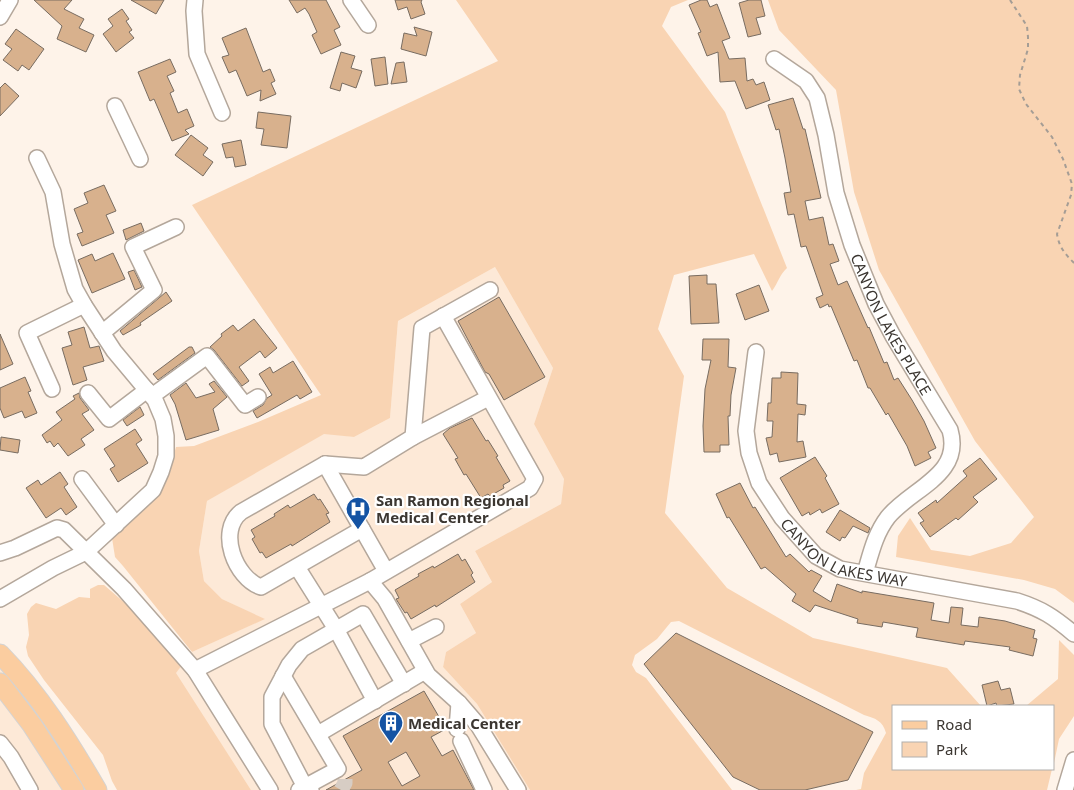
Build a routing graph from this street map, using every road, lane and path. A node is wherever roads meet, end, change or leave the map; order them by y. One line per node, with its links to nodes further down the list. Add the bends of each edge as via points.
1 (195, 0): 9 (street, via 197,54)
2 (351, 0): 6 (street)
3 (1010, 0): 13 (path, via 1027,26 1028,49 1019,89 1026,104 1052,137 1072,184 1057,234 1064,254)
4 (7, 1): 5 (street)
5 (0, 17)
6 (368, 25)
7 (774, 59): 33 (street, CANYON LAKES PLACE, via 806,81 817,98 836,192 852,245 876,304 950,430 952,439 949,461 943,470 889,516 877,532)
8 (115, 106): 11 (street)
9 (222, 113)
10 (36, 158): 15 (street, via 50,184 62,244 75,289)
11 (140, 159)
12 (176, 227): 17 (street, via 133,247 154,290)
13 (1074, 263)
14 (490, 290): 16 (street)
15 (84, 305): 17 (street); 19 (street, via 27,333)
16 (443, 316): 23 (street); 24 (street, via 422,328)
17 (102, 333): 21 (street)
18 (756, 352): 33 (street, CANYON LAKES WAY, via 746,431 759,483 782,518 816,556 840,569)
19 (52, 389)
20 (88, 393): 21 (street, via 109,419)
21 (150, 393): 22 (street, via 207,356 245,405); 27 (street, via 163,419 166,456 153,490)
22 (258, 397)
23 (488, 398): 24 (street); 32 (street, via 534,483)
24 (413, 437): 25 (street, via 364,467)
25 (325, 464): 28 (street); 31 (street, via 241,512 231,524 230,547 241,572 255,585 261,587)
26 (82, 479): 27 (street)
27 (116, 525): 29 (street)
28 (362, 528): 31 (street); 32 (street)
29 (86, 552): 30 (street, via 64,530 57,528); 35 (street); 42 (street, via 124,589)
30 (0, 553)
31 (297, 567): 36 (street)
32 (386, 571): 34 (street)
33 (865, 573): 39 (street, CANYON LAKES WAY, via 1017,601 1053,616)
34 (370, 581): 36 (street); 40 (street, via 385,599)
35 (0, 599)
36 (320, 607): 38 (street); 42 (street)
37 (436, 627): 40 (street)
38 (336, 629): 44 (street, via 302,649); 46 (street, via 363,614); 47 (street)
39 (1074, 634)
40 (409, 641): 43 (street)
41 (0, 654): 55 (main road, via 66,738)
42 (195, 670): 56 (street)
43 (425, 671): 46 (street); 48 (street)
44 (283, 676): 49 (street); 52 (street, via 272,697 272,724)
45 (0, 683): 54 (main road, via 32,724)
46 (404, 684): 47 (street)
47 (375, 701): 49 (street)
48 (458, 703): 57 (street, via 458,735); 58 (street, via 478,725)
49 (318, 734): 52 (street, via 341,774)
50 (0, 743): 53 (street)
51 (1074, 760): 59 (street)
52 (305, 789)
53 (30, 790)
54 (74, 790)
55 (98, 790)
56 (270, 790)
57 (484, 790)
58 (518, 790)
59 (1065, 790)

